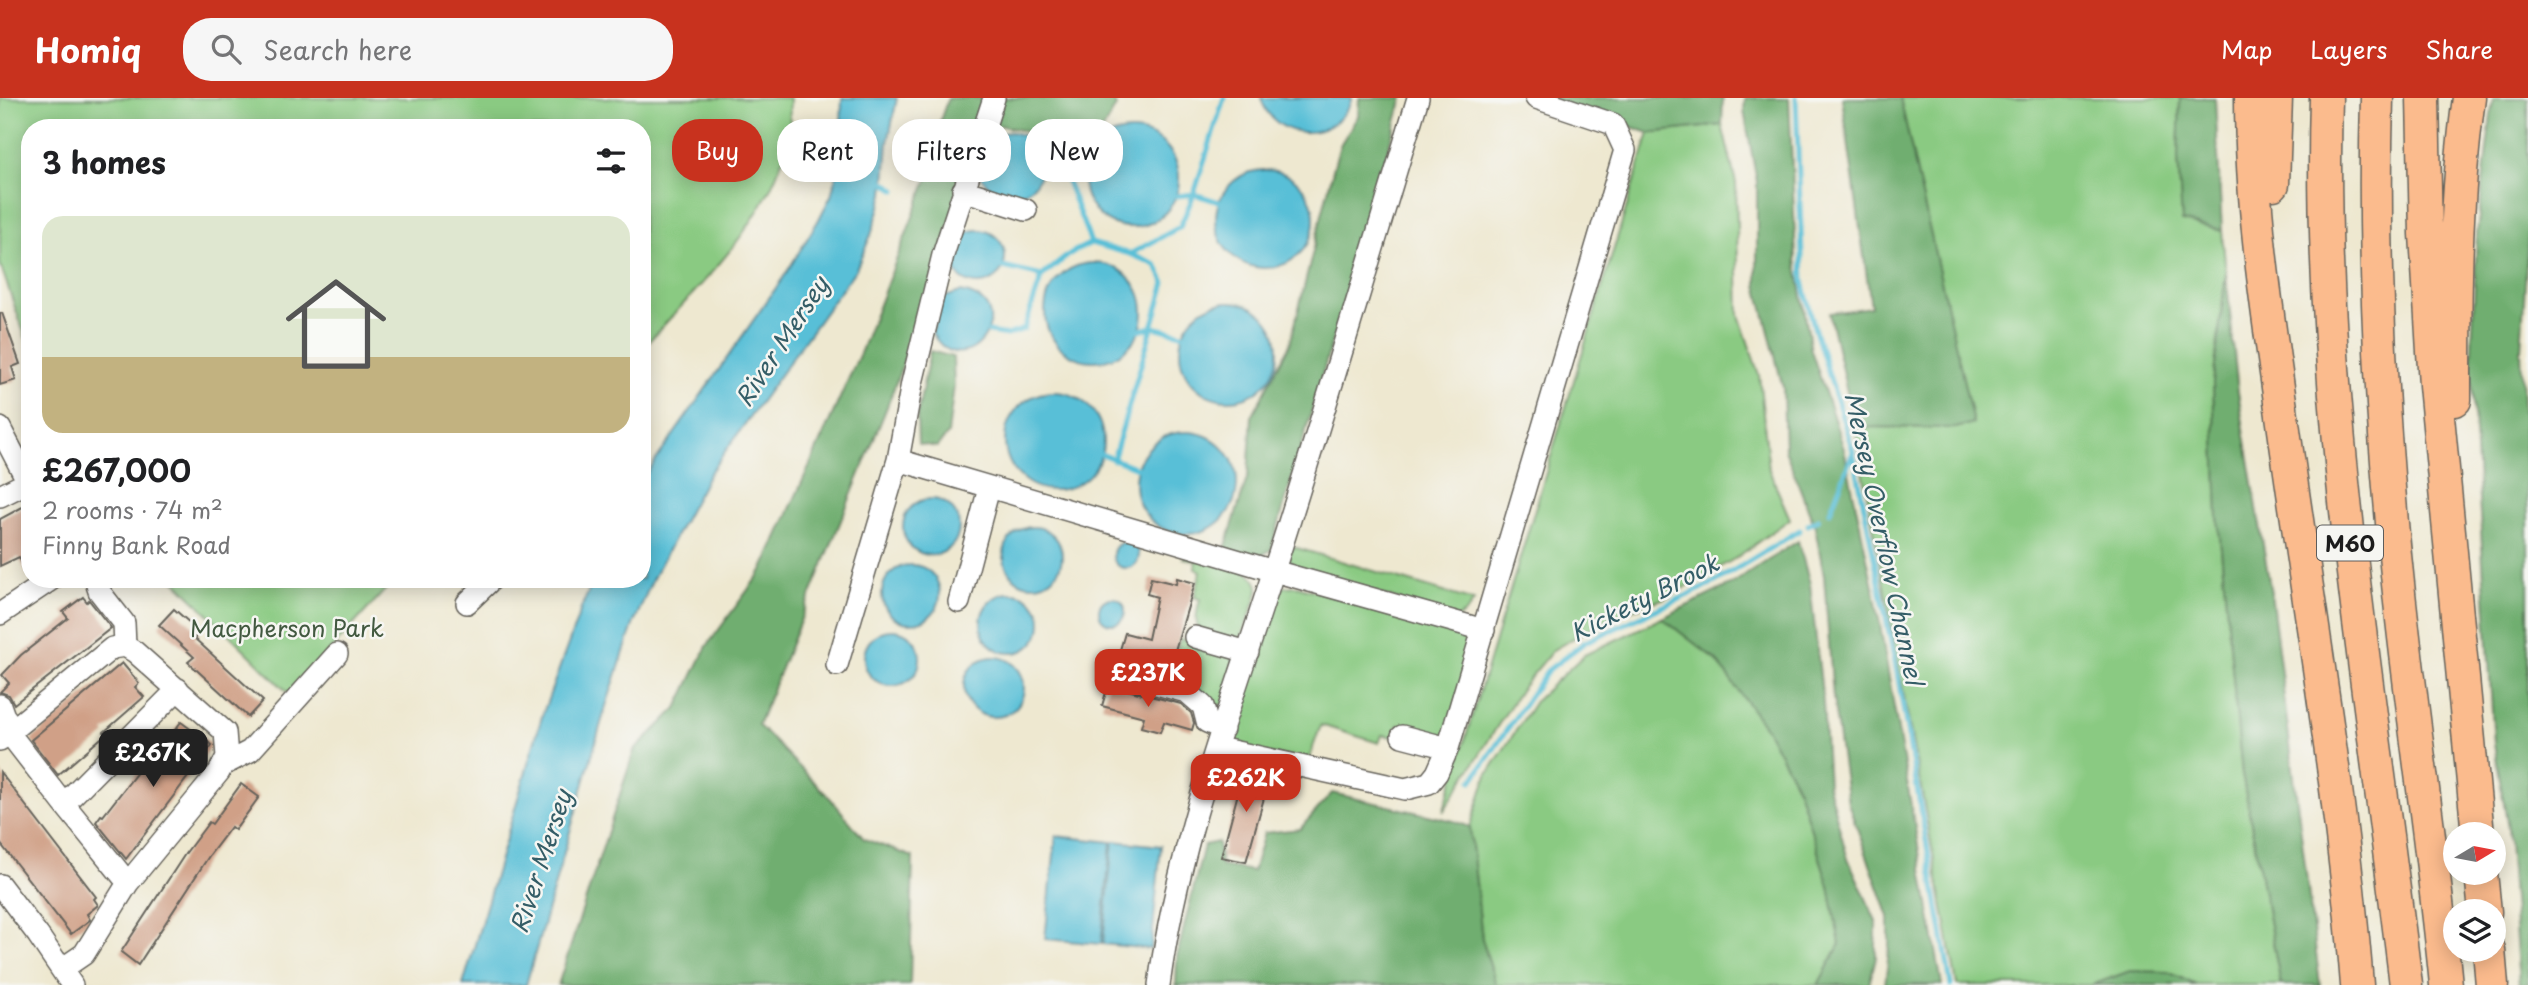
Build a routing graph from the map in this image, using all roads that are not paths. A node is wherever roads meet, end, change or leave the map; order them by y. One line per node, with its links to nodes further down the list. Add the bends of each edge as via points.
1 (994, 98): 10 (street)
2 (1418, 98): 19 (street)
3 (1536, 98): 26 (street, via 1613,124 1625,150)
4 (2250, 98): 12 (highway, M60, via 2255,204)
5 (2276, 98): 12 (highway, M60)
6 (2326, 98): 49 (highway, M60, via 2326,258 2338,435)
7 (2377, 98): 50 (highway, M60, via 2376,247 2391,512)
8 (2423, 98): 40 (highway, via 2435,385)
9 (2469, 98): 40 (highway, via 2460,180 2455,419)
10 (962, 190): 11 (street); 14 (street, via 912,383)
11 (1026, 210)
12 (2271, 336): 48 (highway, M60, via 2339,820)
13 (0, 428): 15 (street)
14 (898, 460): 17 (street); 31 (street)
15 (21, 466)
16 (21, 485): 18 (street)
17 (989, 488): 19 (street); 23 (street)
18 (0, 496)
19 (1274, 571): 26 (street); 29 (street)
20 (39, 588): 25 (street)
21 (98, 588): 28 (street, via 124,623)
22 (483, 588): 24 (street)
23 (959, 602)
24 (467, 603)
25 (0, 614)
26 (1484, 630): 38 (street)
27 (1195, 637): 29 (street)
28 (119, 647): 33 (street); 35 (street)
29 (1248, 652): 37 (street)
30 (337, 654): 39 (street, via 250,751)
31 (837, 665)
32 (1111, 672): 37 (street, via 1187,692 1203,706 1207,722)
33 (178, 689): 39 (street, via 225,732); 41 (street)
34 (0, 705): 35 (street)
35 (8, 734): 41 (street)
36 (1402, 736): 38 (street)
37 (1220, 739): 38 (street, via 1405,789 1429,783); 47 (street, via 1184,855)
38 (1448, 748)
39 (225, 764): 43 (street)
40 (2472, 778): 42 (highway)
41 (64, 804): 43 (street)
42 (2477, 822)
43 (128, 883): 46 (street)
44 (0, 885): 46 (street)
45 (2490, 962): 51 (highway)
46 (69, 981)
47 (1159, 985)
48 (2357, 985)
49 (2406, 985)
50 (2446, 985)
51 (2492, 985)

